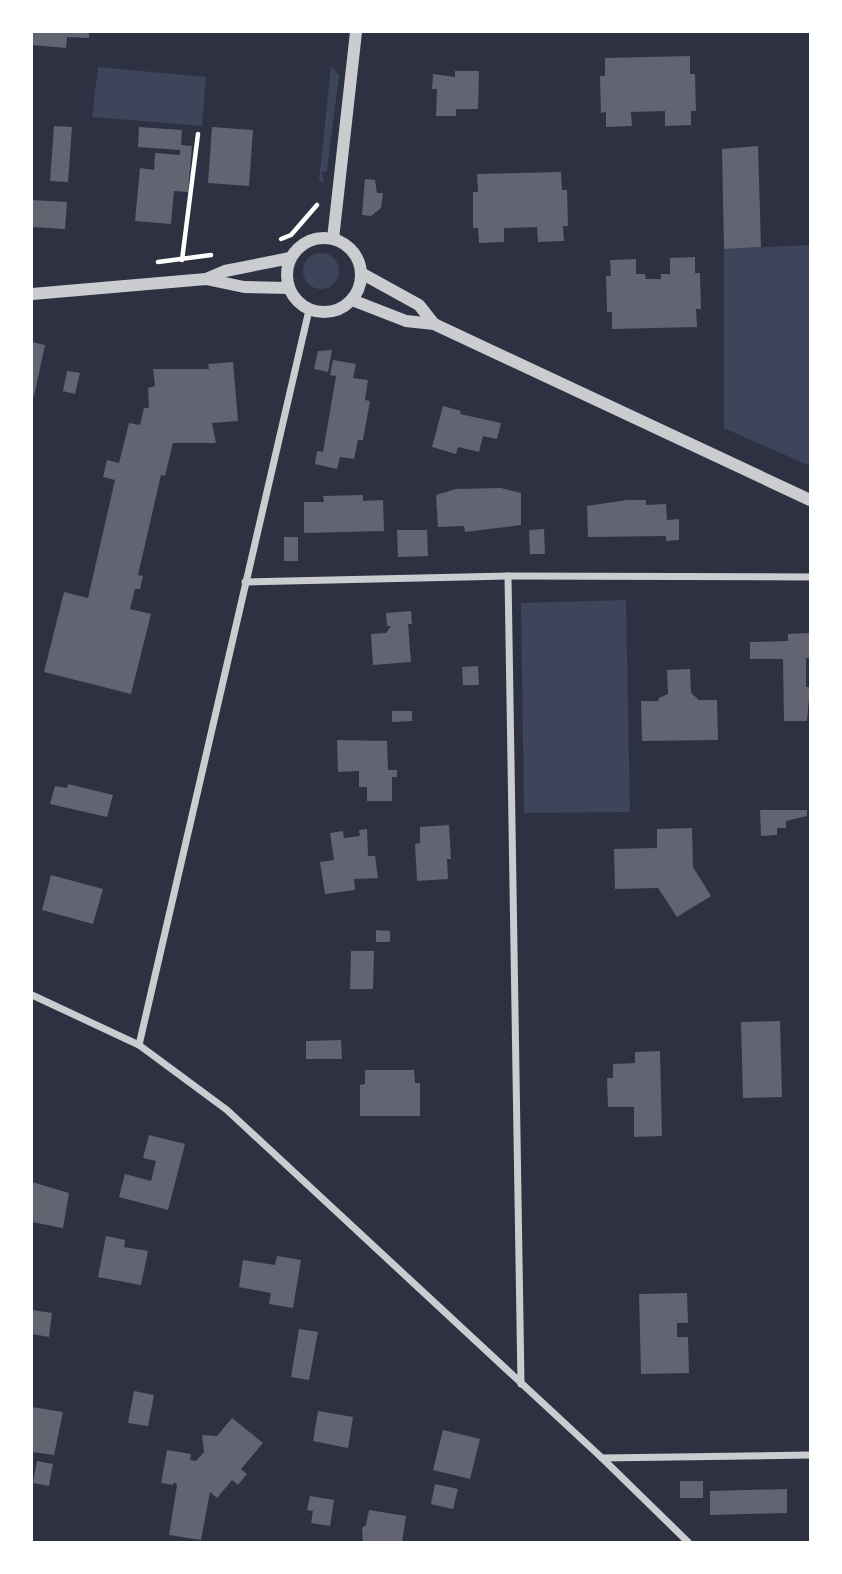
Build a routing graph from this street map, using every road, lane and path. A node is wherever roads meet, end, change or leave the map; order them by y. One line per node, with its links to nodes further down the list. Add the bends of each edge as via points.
1 (356, 32): 4 (street)
2 (198, 134): 6 (path, via 182,260)
3 (322, 200): 5 (path, via 291,235)
4 (333, 239): 7 (street, via 308,241); 8 (street, via 353,251)
5 (279, 240)
6 (220, 254)
7 (290, 258): 9 (street); 10 (street, via 286,270)
8 (361, 273): 12 (street); 14 (street, via 419,305)
9 (205, 279): 10 (street, via 244,288); 11 (street)
10 (289, 288): 13 (street)
11 (32, 293)
12 (352, 300): 13 (street, via 328,313); 14 (street, via 406,321)
13 (309, 310): 18 (street)
14 (434, 324): 15 (street)
15 (810, 500)
16 (508, 576): 17 (street); 18 (street); 21 (street)
17 (810, 577)
18 (245, 582): 20 (street)
19 (32, 995): 20 (street)
20 (139, 1045): 21 (street, via 227,1110)
21 (521, 1384): 23 (street)
22 (810, 1455): 23 (street)
23 (602, 1458): 24 (street)
24 (688, 1542)

